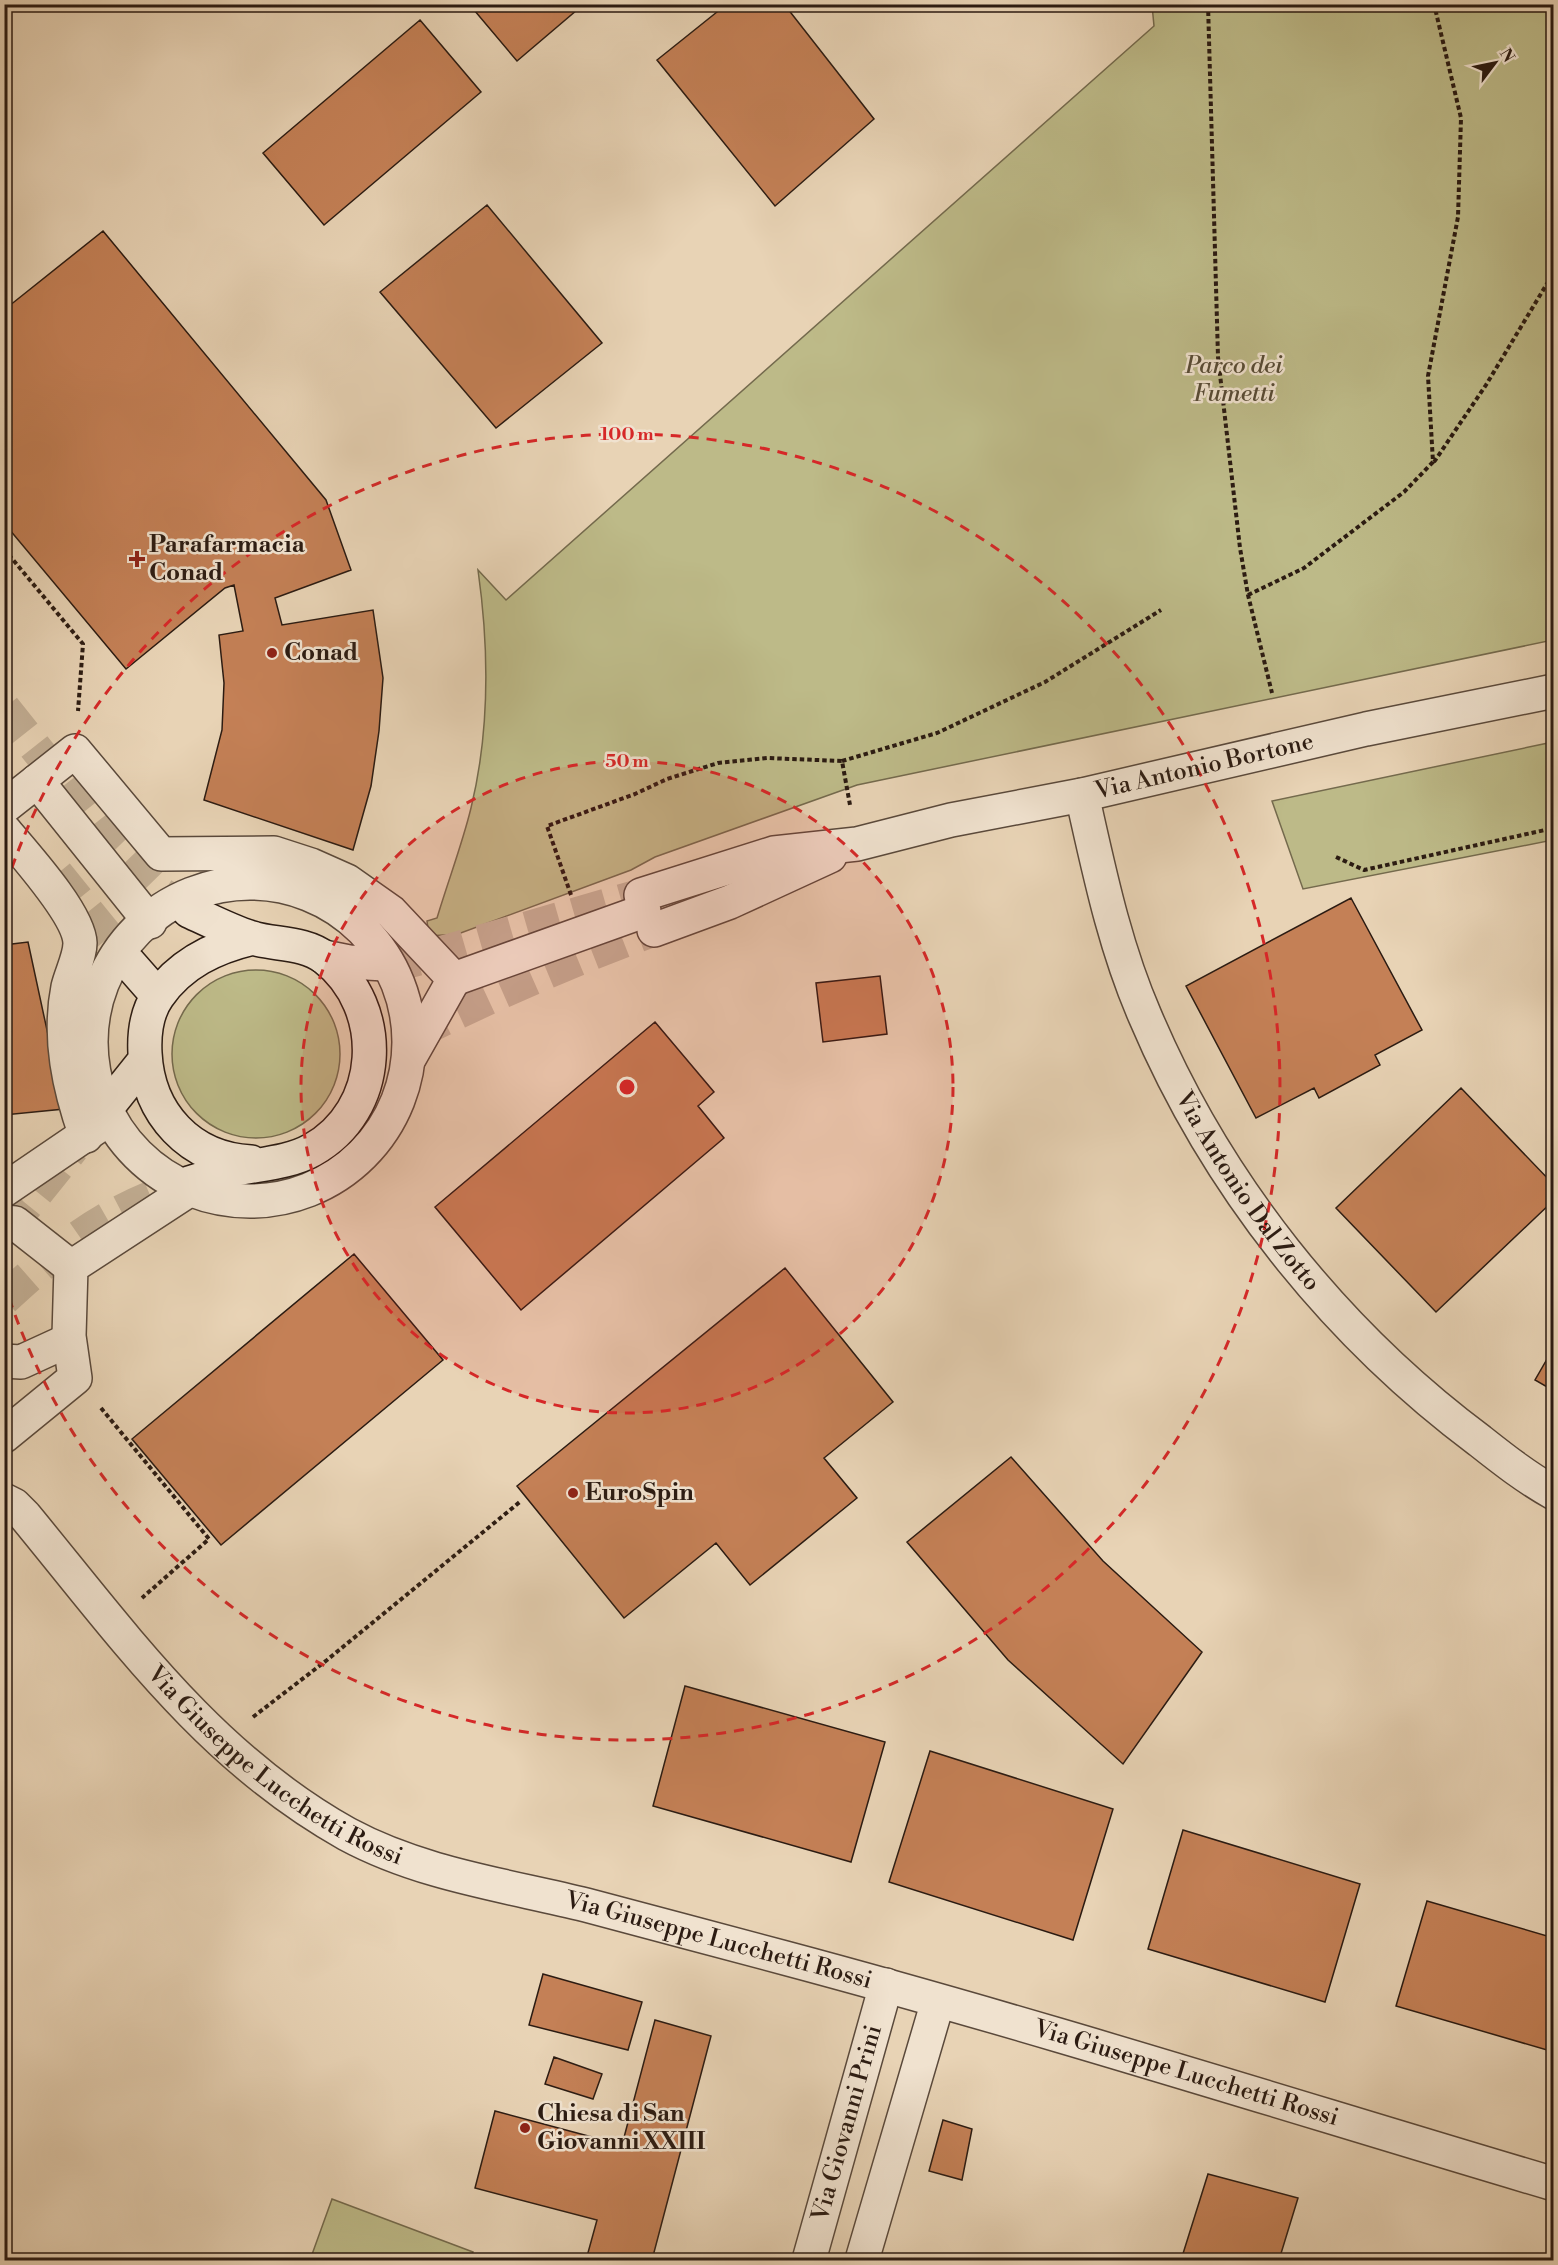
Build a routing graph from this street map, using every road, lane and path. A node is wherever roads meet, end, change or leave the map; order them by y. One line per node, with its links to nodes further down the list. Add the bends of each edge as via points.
1 (1208, 4): 6 (path, via 1218,357)
2 (1434, 4): 4 (path, via 1461,118 1458,217 1428,376)
3 (1554, 272): 4 (path, via 1486,385)
4 (1433, 462): 6 (path, via 1404,492 1304,568)
5 (4, 549): 10 (path, via 83,644)
6 (1248, 595): 9 (path)
7 (1161, 610): 11 (path, via 1034,687 937,733)
8 (1554, 691): 13 (street, Via Antonio Bortone, via 1366,729)
9 (1272, 693)
10 (75, 751): 12 (street); 26 (street, via 161,854 274,853 311,865 347,881 391,912)
11 (842, 761): 17 (path); 21 (path, via 767,758 718,763 547,826)
12 (37, 781): 14 (street); 20 (street)
13 (1082, 795): 17 (street, Via Antonio Bortone, via 951,820); 41 (street, Via Antonio Dal Zotto, via 1103,891 1144,1015 1190,1108 1264,1226 1348,1325 1433,1407)
14 (4, 807)
15 (1554, 828): 18 (path, via 1364,870)
16 (4, 830): 31 (street, via 71,916 80,943 68,988 64,1034 70,1091)
17 (857, 844): 21 (street, Via Antonio Bortone, via 730,902 646,912)
18 (1336, 857)
19 (189, 911): 22 (street)
20 (150, 922): 28 (street, via 187,900 247,883 285,883 320,893 370,931 390,961 406,999); 31 (street, via 117,960 92,1021 92,1069)
21 (584, 933): 26 (street, Via Antonio Bortone)
22 (253, 938): 23 (street, via 289,944); 27 (street, via 201,956)
23 (324, 957): 25 (street); 29 (street, via 346,977 358,999 366,1018)
24 (129, 963): 27 (street)
25 (385, 964)
26 (454, 979): 28 (street)
27 (158, 996): 30 (street, via 146,1026)
28 (406, 1049): 29 (street); 33 (street, via 403,1084 378,1129 351,1160 321,1180 296,1191 247,1202 210,1201)
29 (371, 1058): 32 (street, via 359,1102 333,1136 309,1152)
30 (145, 1060): 31 (street); 32 (street, via 153,1095 183,1137 212,1155)
31 (101, 1120): 33 (street, via 136,1158 166,1182); 34 (street)
32 (264, 1163): 33 (street)
33 (188, 1188): 36 (street)
34 (4, 1190)
35 (4, 1222): 36 (street, via 15,1223)
36 (71, 1267): 37 (street)
37 (69, 1340): 38 (street, via 21,1362); 39 (street)
38 (4, 1361)
39 (75, 1378): 40 (street); 44 (path, via 209,1539)
40 (4, 1436)
41 (1554, 1493)
42 (4, 1500): 46 (street, Via Giuseppe Lucchetti Rossi, via 25,1516 175,1698 237,1756 345,1833 376,1849 434,1869)
43 (521, 1501): 45 (path)
44 (139, 1600)
45 (249, 1719)
46 (886, 1985): 47 (street, Via Giuseppe Lucchetti Rossi); 49 (street, Via Giovanni Prini)
47 (938, 2001): 48 (street, Via Giuseppe Lucchetti Rossi); 50 (street)
48 (1554, 2184)
49 (809, 2260)
50 (862, 2260)

